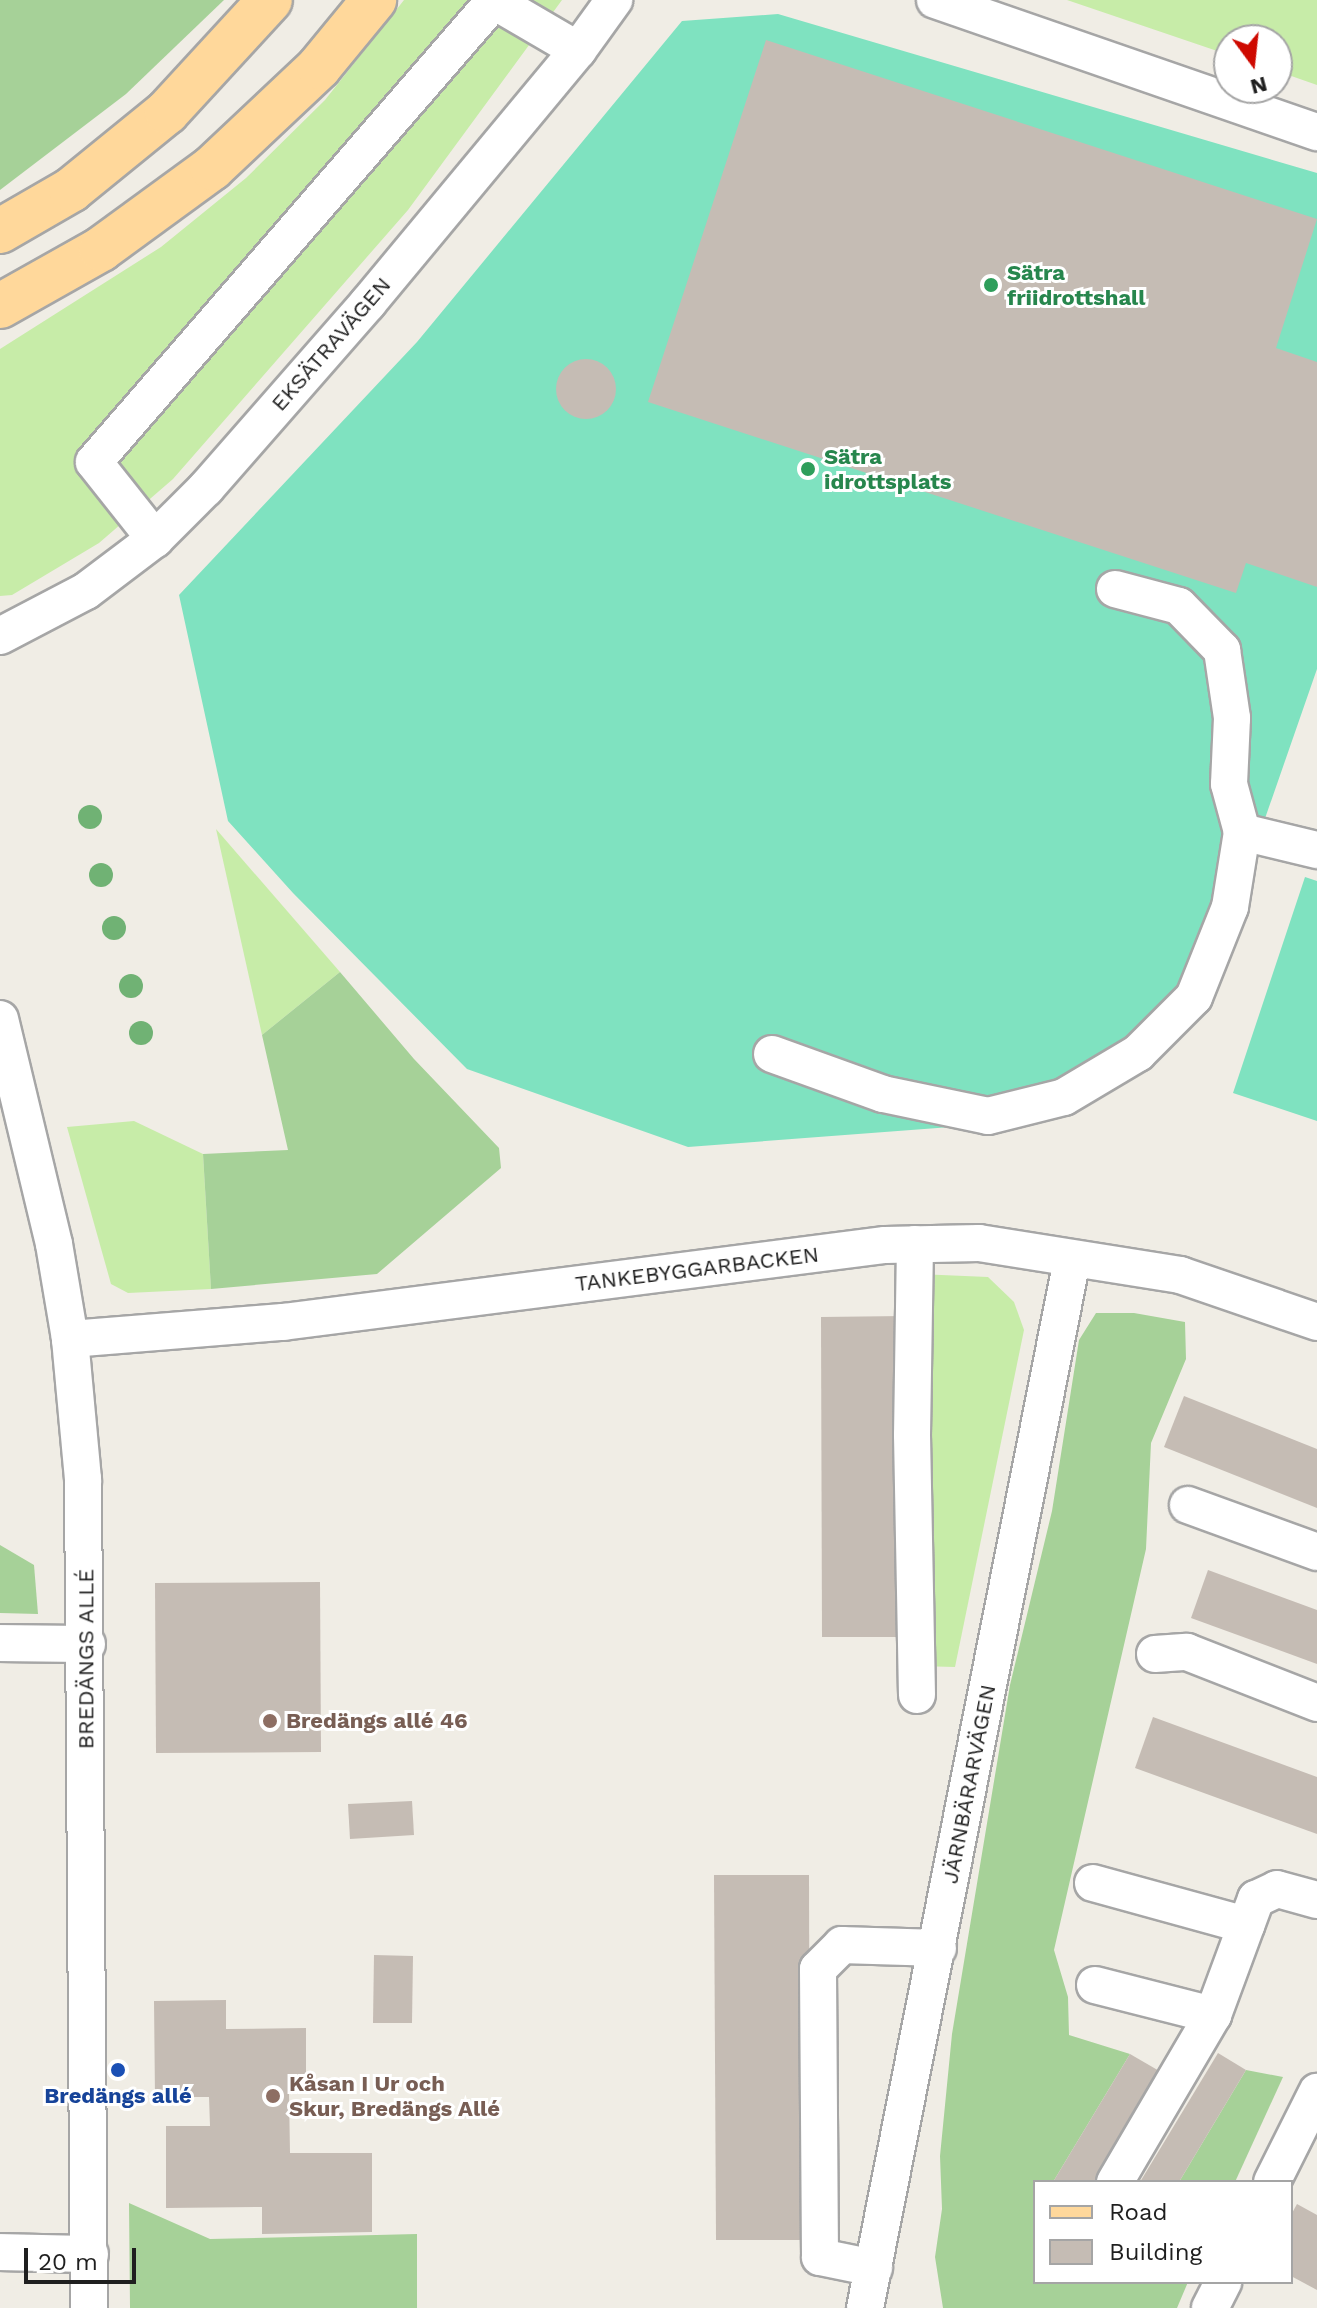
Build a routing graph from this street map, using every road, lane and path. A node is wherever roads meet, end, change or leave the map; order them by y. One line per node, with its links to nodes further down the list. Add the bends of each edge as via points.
1 (270, 0): 7 (main road, via 167,112 71,190)
2 (374, 0): 8 (main road, via 319,67 212,168 101,249)
3 (614, 0): 5 (street, EKSÄTRAVÄGEN)
4 (935, 0): 6 (street)
5 (578, 50): 9 (street, EKSÄTRAVÄGEN, via 368,303); 9 (street, via 494,1 94,462)
6 (1317, 132)
7 (0, 231)
8 (0, 306)
9 (155, 539): 11 (street, EKSÄTRAVÄGEN, via 86,591)
10 (1115, 589): 12 (street, via 1179,606 1222,650 1232,718 1229,784)
11 (0, 636)
12 (1242, 832): 13 (street); 15 (street, via 1230,907 1194,997 1138,1053 1064,1097 988,1116 883,1094)
13 (1317, 850)
14 (0, 1019): 19 (street, BREDÄNGS ALLÉ, via 54,1244)
15 (772, 1054)
16 (915, 1244): 17 (street, TANKEBYGGARBACKEN, via 979,1243); 19 (street, TANKEBYGGARBACKEN, via 283,1322); 25 (street)
17 (1072, 1260): 18 (street, TANKEBYGGARBACKEN, via 1180,1275); 30 (street, JÄRNBÄRARVÄGEN)
18 (1317, 1322)
19 (70, 1339): 23 (street, BREDÄNGS ALLÉ, via 83,1479)
20 (1188, 1505): 21 (street)
21 (1317, 1552)
22 (0, 1643): 23 (street)
23 (87, 1644): 37 (street, BREDÄNGS ALLÉ)
24 (1155, 1654): 26 (street, via 1187,1652)
25 (917, 1695)
26 (1317, 1703)
27 (1093, 1883): 29 (street)
28 (1317, 1900): 29 (street, via 1277,1889 1256,1899)
29 (1246, 1925): 32 (street)
30 (938, 1948): 38 (street, JÄRNBÄRARVÄGEN); 38 (street, via 842,1945 818,1969 820,2257)
31 (1095, 1985): 32 (street)
32 (1213, 2015): 34 (street)
33 (1317, 2092): 35 (street)
34 (1116, 2180)
35 (1273, 2180)
36 (0, 2252): 37 (street)
37 (90, 2254): 40 (street, BREDÄNGS ALLÉ)
38 (874, 2268): 41 (street, JÄRNBÄRARVÄGEN)
39 (1222, 2284): 42 (street)
40 (89, 2308)
41 (865, 2308)
42 (1210, 2308)

